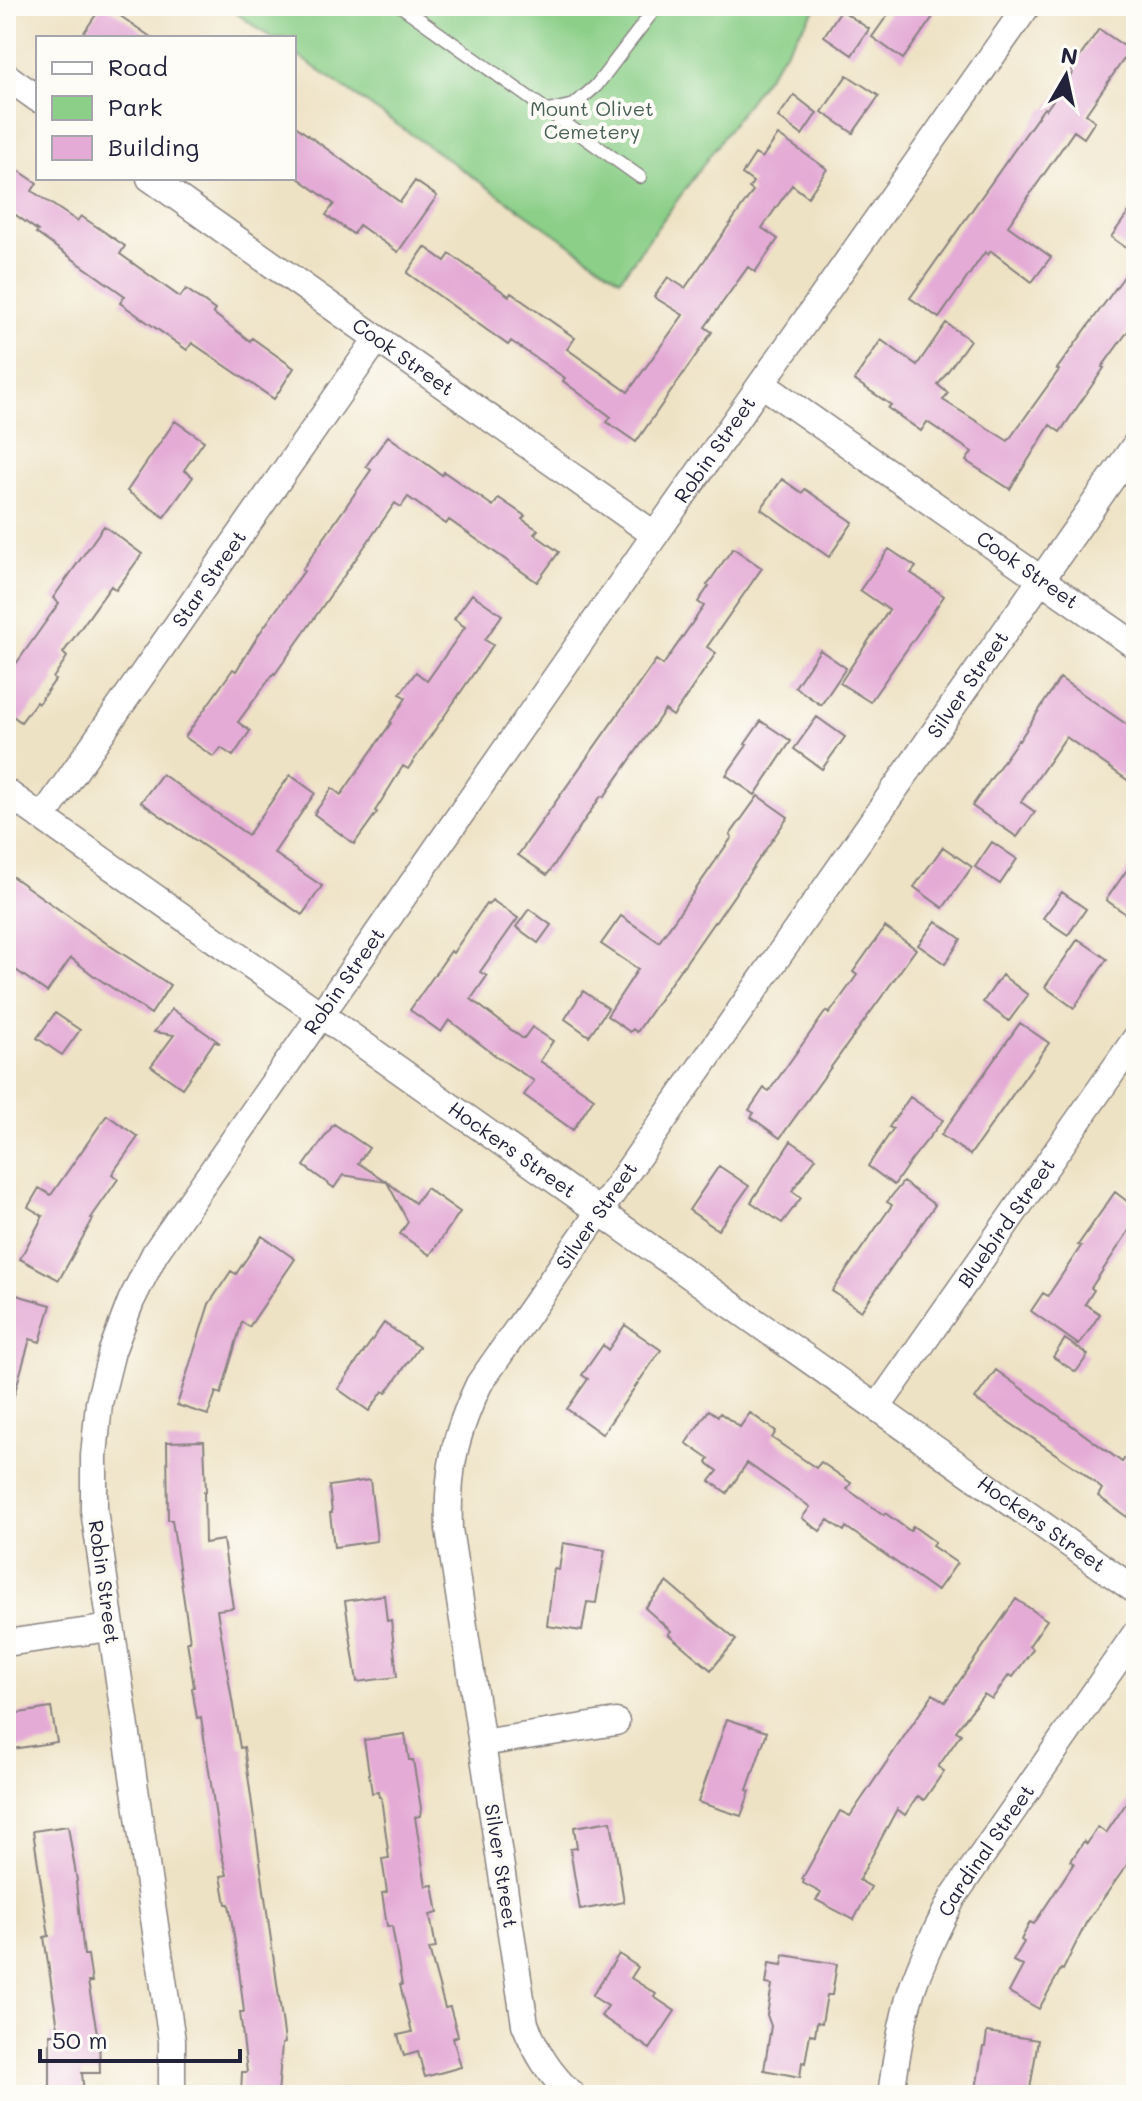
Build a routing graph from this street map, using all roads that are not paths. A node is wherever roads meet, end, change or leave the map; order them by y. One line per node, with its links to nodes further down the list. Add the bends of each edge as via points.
1 (401, 6): 6 (lane)
2 (657, 6): 6 (lane, via 596,86 574,105)
3 (1027, 6): 10 (street, Robin Street)
4 (6, 76): 5 (street)
5 (36, 98)
6 (548, 111): 7 (lane)
7 (640, 177)
8 (153, 180): 9 (street, Cook Street)
9 (377, 339): 12 (street, Cook Street); 16 (street, Star Street)
10 (762, 384): 12 (street, Robin Street); 13 (street, Cook Street)
11 (1136, 444): 13 (street, Silver Street)
12 (655, 535): 17 (street, Robin Street)
13 (1041, 579): 14 (street, Cook Street); 19 (street, Silver Street)
14 (1136, 646)
15 (6, 792): 16 (street, Hockers Street)
16 (42, 818): 17 (street, Hockers Street)
17 (320, 1015): 19 (street, Hockers Street); 22 (street, Robin Street, via 155,1253 112,1351 99,1403 94,1456 94,1510)
18 (1136, 1038): 20 (street, Bluebird Street)
19 (599, 1212): 20 (street, Hockers Street); 26 (street, Silver Street, via 479,1384 453,1451 449,1529)
20 (877, 1408): 21 (street, Hockers Street)
21 (1136, 1591)
22 (110, 1628): 24 (street); 27 (street, Robin Street, via 172,2041)
23 (1136, 1633): 29 (street, Cardinal Street, via 953,1897 911,1991)
24 (6, 1643)
25 (616, 1722): 26 (street)
26 (482, 1743): 28 (street, Silver Street, via 525,2024 536,2052)
27 (172, 2095)
28 (572, 2095)
29 (891, 2095)

